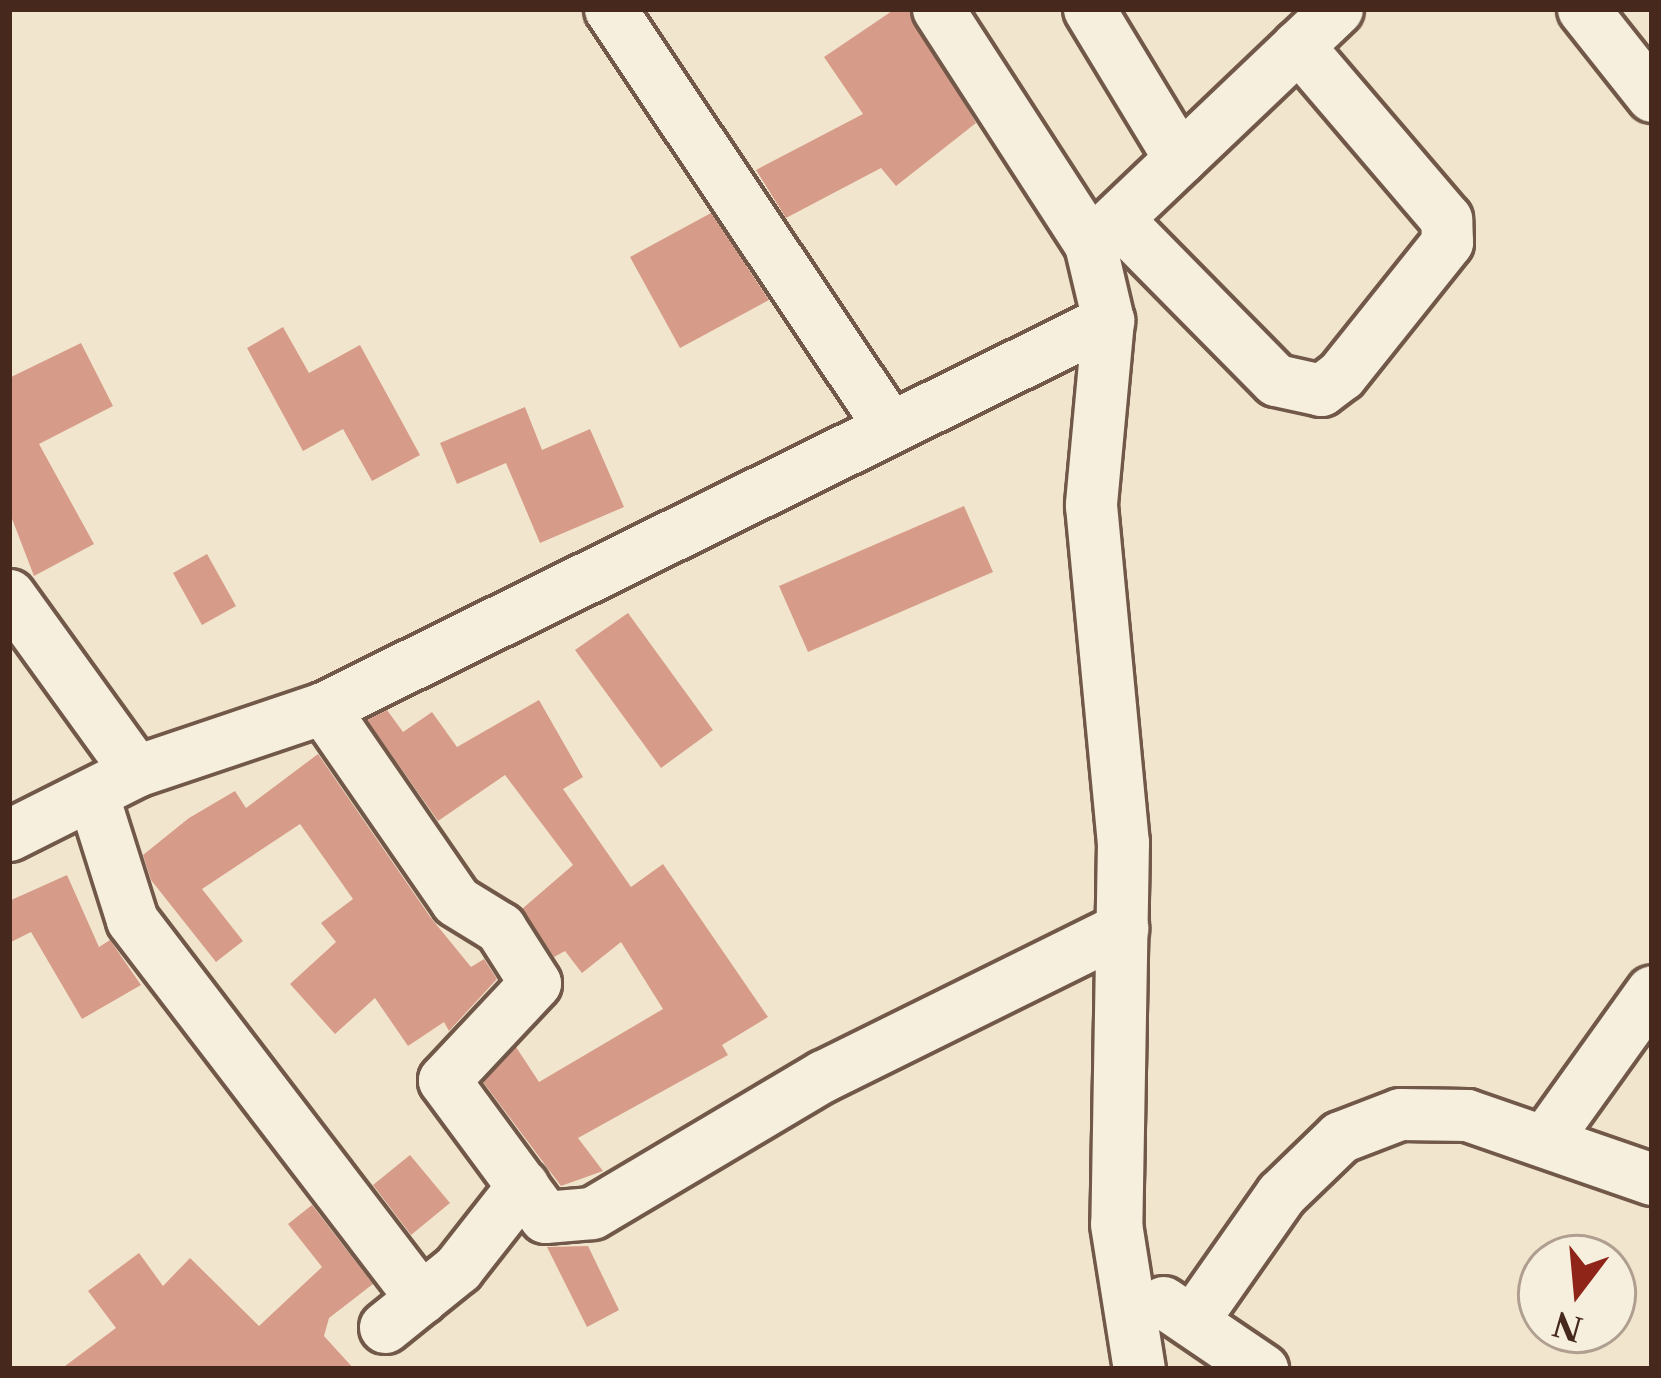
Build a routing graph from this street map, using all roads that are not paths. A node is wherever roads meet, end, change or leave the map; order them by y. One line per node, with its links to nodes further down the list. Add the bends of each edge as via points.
1 (610, 9): 11 (street)
2 (938, 9): 9 (street)
3 (1089, 9): 8 (street)
4 (1336, 9): 6 (street)
5 (1583, 9): 7 (street)
6 (1298, 46): 8 (street); 9 (street, via 1446,219 1447,242 1340,376 1321,390 1276,380)
7 (1652, 96)
8 (1180, 159): 9 (street)
9 (1103, 231): 10 (street)
10 (1108, 320): 11 (street); 16 (street, via 1091,505)
11 (886, 421): 13 (street, via 751,500)
12 (9, 596): 14 (street)
13 (323, 708): 14 (street); 20 (street, via 456,901 500,928 535,983 444,1080)
14 (115, 784): 15 (street); 20 (street, via 132,920 403,1312)
15 (9, 835)
16 (1122, 928): 20 (street, via 823,1076 592,1213 545,1217); 21 (street, via 1112,1140)
17 (1652, 992): 18 (street)
18 (1548, 1136): 19 (street); 22 (street, via 1467,1114 1400,1114 1340,1138 1281,1194)
19 (1652, 1179)
20 (523, 1185)
21 (1123, 1276): 22 (street); 23 (street)
22 (1192, 1321): 24 (street)
23 (1139, 1369)
24 (1262, 1369)

